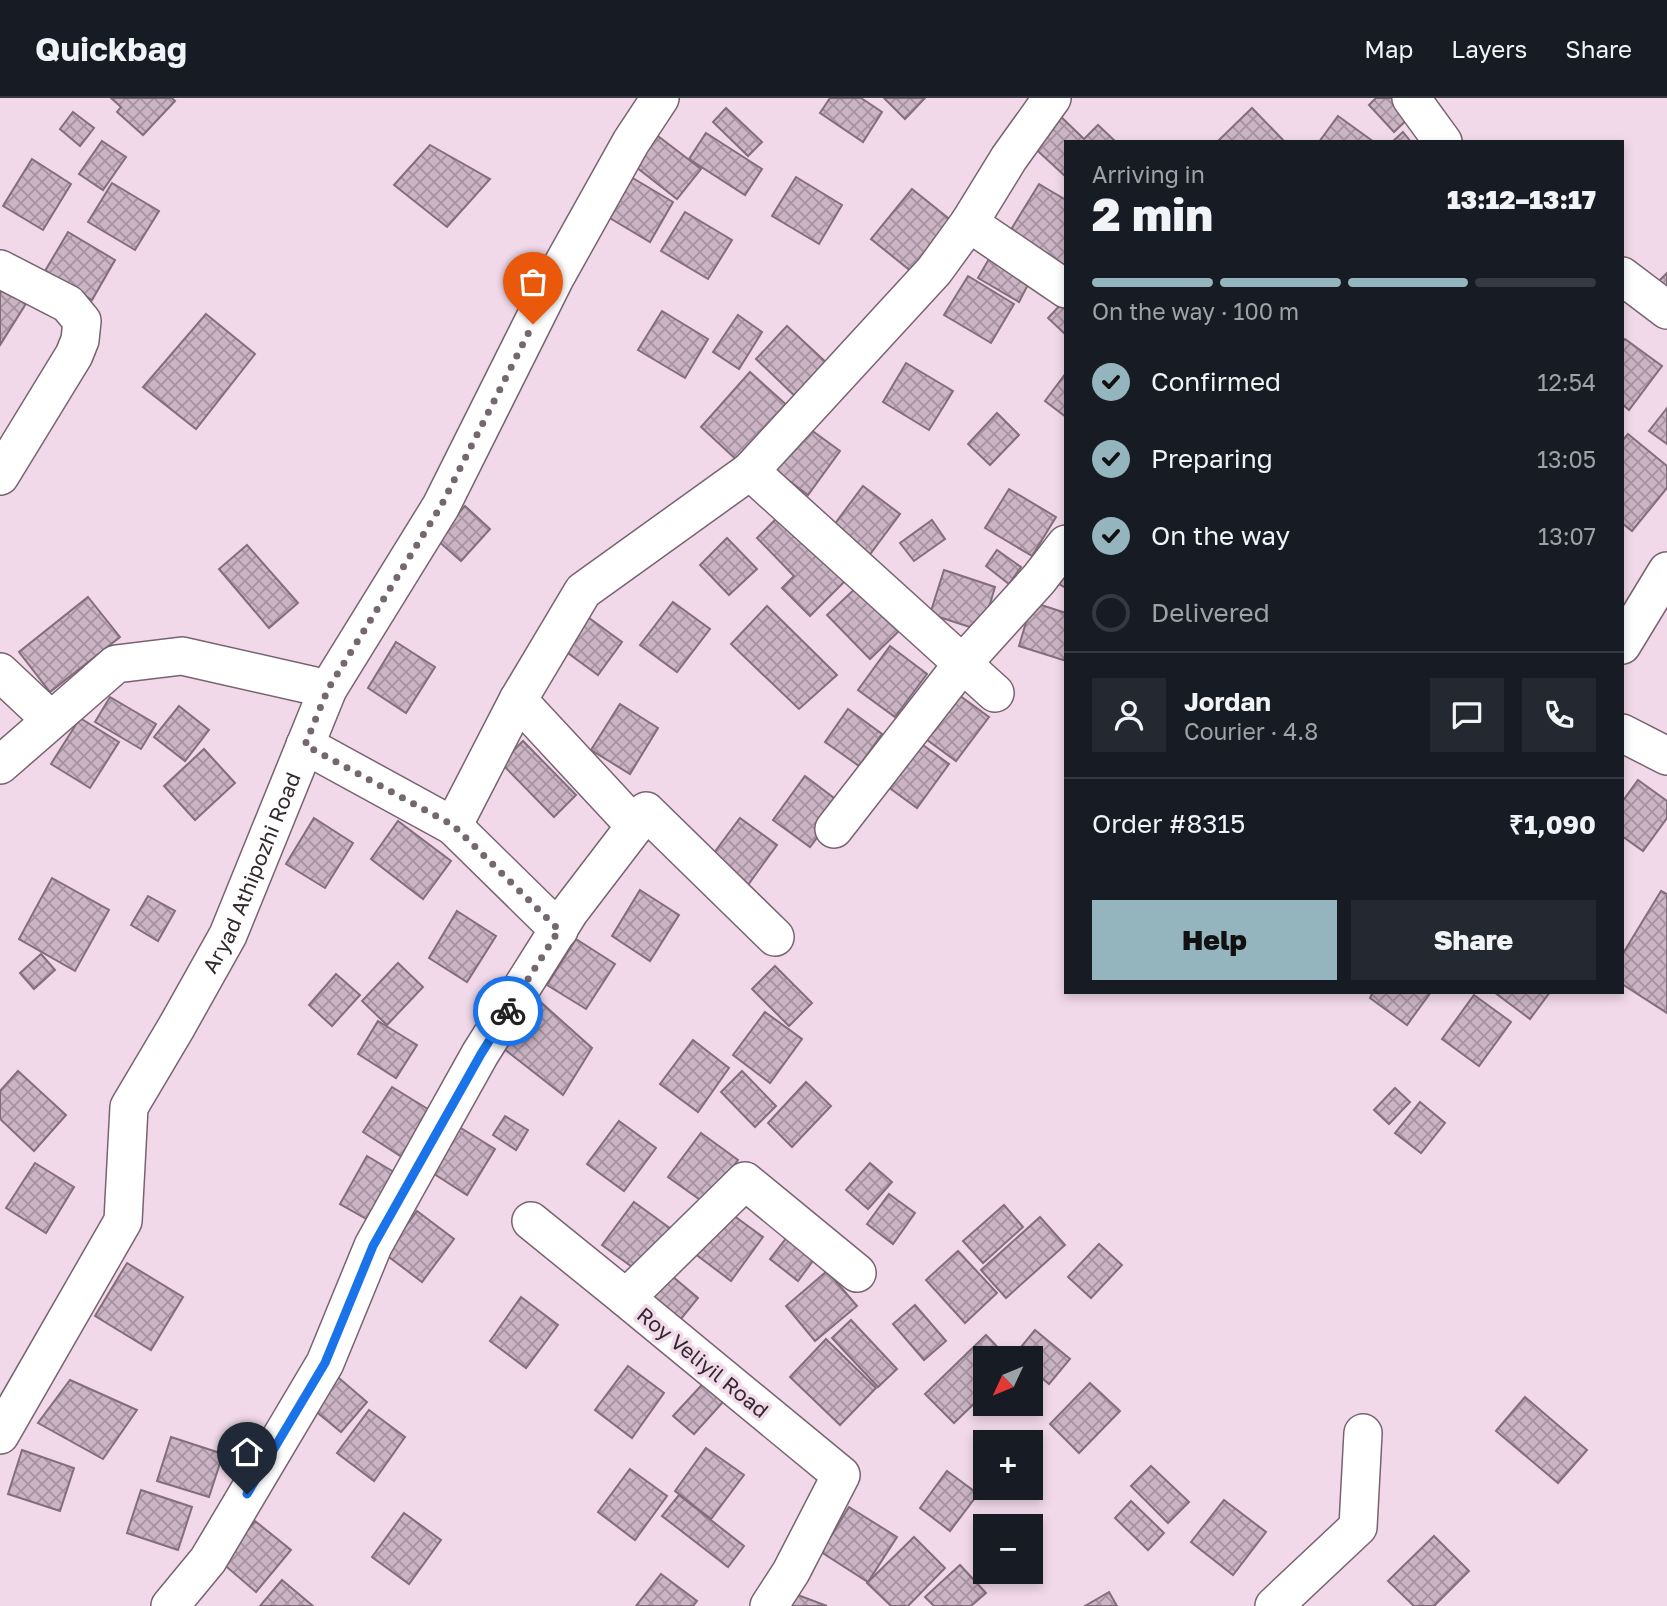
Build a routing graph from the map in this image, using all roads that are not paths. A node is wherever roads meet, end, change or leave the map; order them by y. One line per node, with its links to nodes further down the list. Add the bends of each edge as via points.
1 (660, 98): 17 (street, Aryad Athipozhi Road, via 555,278 441,506)
2 (1052, 98): 5 (street)
3 (1411, 98): 4 (street)
4 (1442, 140)
5 (969, 223): 8 (street); 10 (street, via 934,271)
6 (0, 269): 11 (street, via 68,304 82,321 74,355)
7 (1624, 278): 9 (street)
8 (1064, 288)
9 (1667, 310)
10 (750, 471): 15 (street); 19 (street, via 583,592)
11 (0, 476)
12 (1064, 547): 15 (street)
13 (1667, 571): 14 (street)
14 (1624, 642)
15 (963, 663): 18 (street); 27 (street)
16 (0, 673): 20 (street)
17 (328, 689): 20 (street, via 182,656 116,664); 22 (street, Aryad Athipozhi Road)
18 (995, 693)
19 (518, 701): 25 (street); 26 (street)
20 (51, 720): 24 (street)
21 (1624, 734): 23 (street)
22 (305, 745): 25 (street); 34 (street, Aryad Athipozhi Road, via 228,934 129,1107 122,1221)
23 (1667, 756)
24 (1, 763)
25 (453, 825): 28 (street)
26 (635, 826): 28 (street); 29 (street, via 646,811)
27 (834, 829)
28 (559, 930): 35 (street, via 481,1054 373,1246 325,1363 208,1560)
29 (775, 937)
30 (531, 1221): 32 (street)
31 (857, 1273): 32 (street, Roy Veliyil Road, via 745,1181)
32 (626, 1298): 36 (street, Roy Veliyil Road, via 841,1475)
33 (1363, 1433): 37 (street, via 1358,1527)
34 (0, 1436)
35 (170, 1606)
36 (769, 1606)
37 (1274, 1606)

